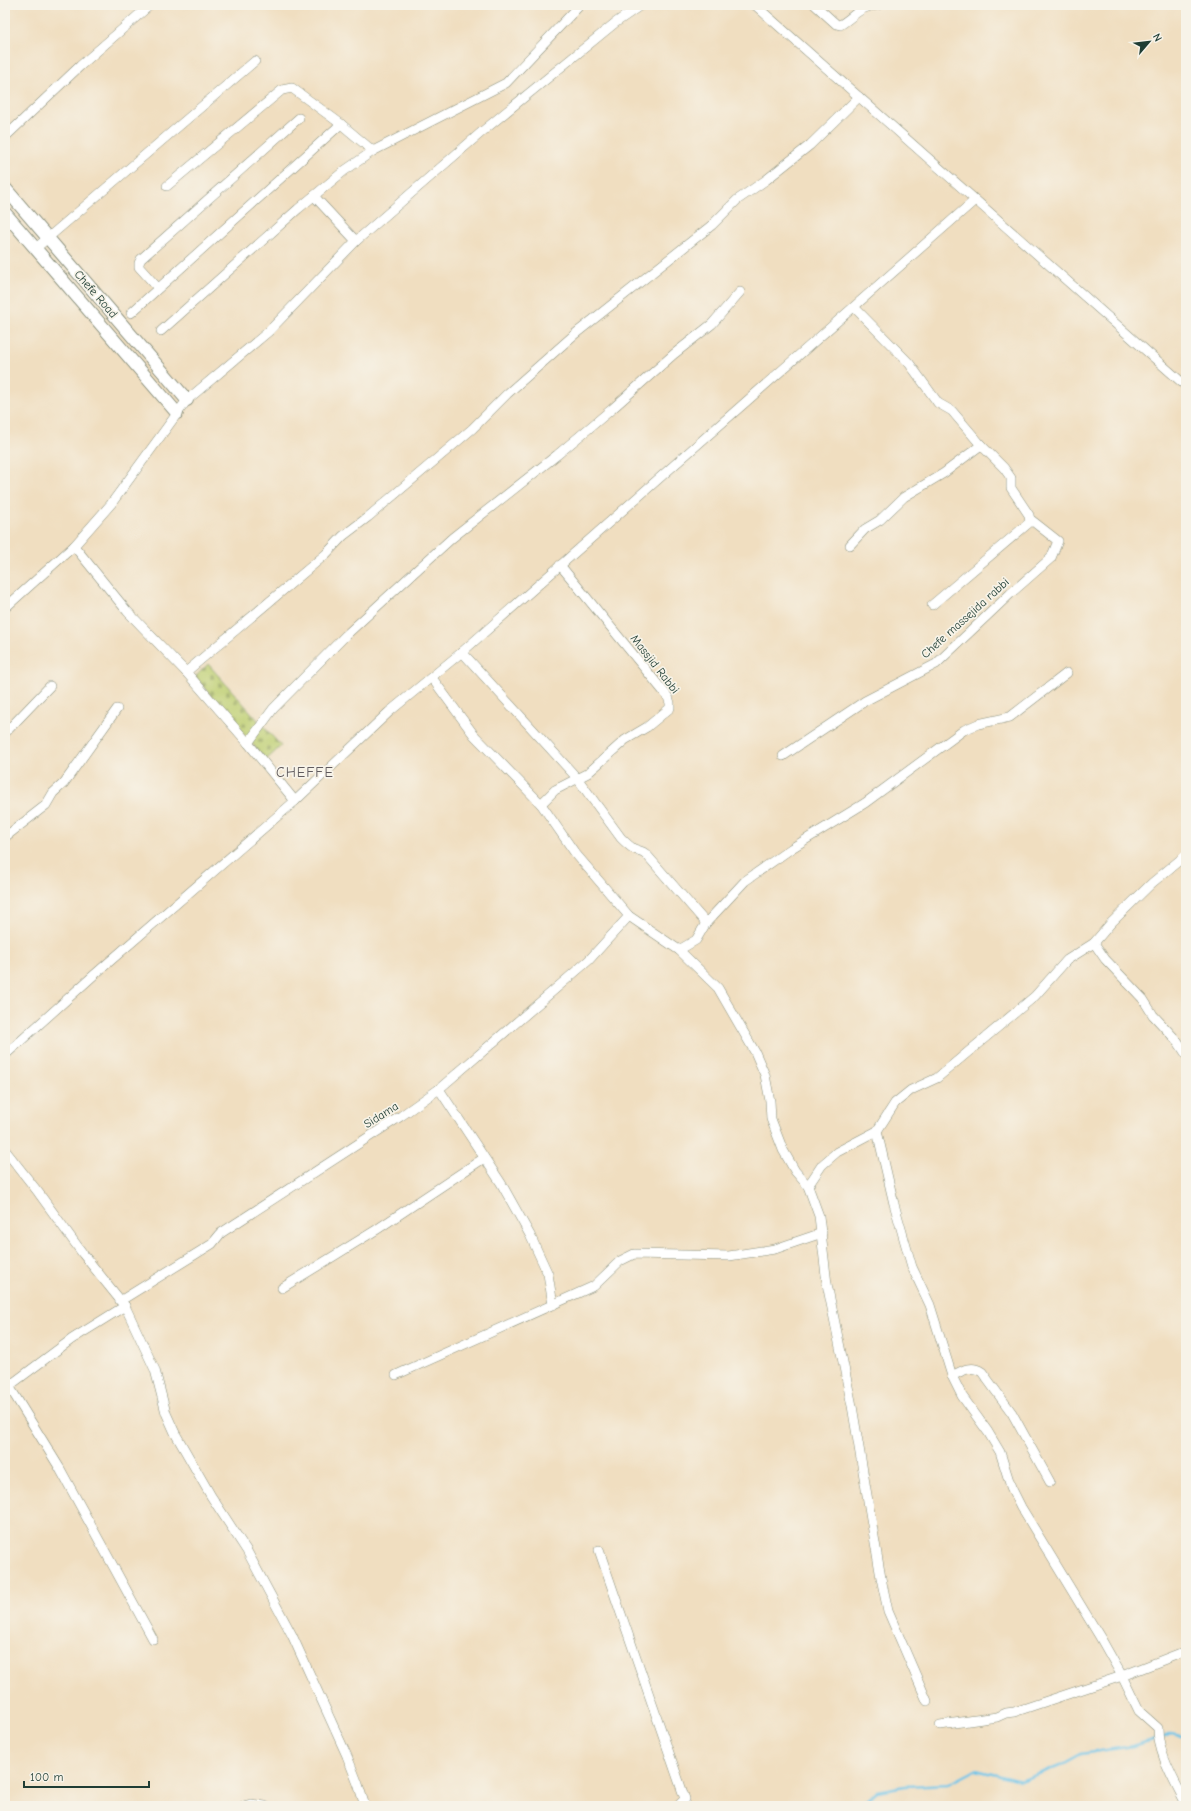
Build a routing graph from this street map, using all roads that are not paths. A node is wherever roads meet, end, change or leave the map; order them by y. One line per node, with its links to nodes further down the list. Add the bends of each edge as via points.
1 (150, 5): 11 (street, via 80,66)
2 (580, 5): 12 (street, via 506,83)
3 (641, 5): 19 (street, via 615,23 484,130)
4 (755, 5): 8 (street)
5 (815, 5): 6 (street, via 836,24 840,24 868,5)
6 (878, 5)
7 (255, 62): 18 (street)
8 (859, 97): 16 (street); 37 (street, via 810,145 736,200 712,225 575,334 506,394 472,429)
9 (299, 118): 21 (street, via 141,259 139,267)
10 (341, 124): 12 (street); 13 (street, via 292,88 282,90); 21 (street)
11 (5, 137)
12 (373, 151): 15 (street)
13 (167, 186)
14 (5, 188): 18 (street, Chefe Road)
15 (314, 196): 19 (street); 25 (street)
16 (975, 200): 23 (street); 26 (street)
17 (5, 212): 20 (street, Chefe Road)
18 (48, 238): 20 (street); 27 (street, Chefe Road)
19 (356, 241): 27 (street, via 268,332)
20 (36, 248): 28 (street, Chefe Road)
21 (158, 288): 24 (street)
22 (740, 292): 43 (street, via 712,324 413,573 346,635 273,709)
23 (854, 307): 29 (street, via 909,363 938,403 952,411); 33 (street)
24 (130, 313)
25 (161, 331)
26 (1186, 386)
27 (186, 400): 28 (street)
28 (177, 413): 32 (street, via 111,504)
29 (981, 445): 30 (street, via 1011,478 1010,488); 31 (street, via 944,473 904,497)
30 (1030, 519): 34 (street, via 1030,522); 44 (street, Chefe massejida rabbi, via 1058,541 1051,558 936,664 865,701)
31 (850, 545)
32 (74, 546): 35 (street); 37 (street, via 127,611)
33 (560, 565): 36 (street); 45 (street, Massjid Rabbi, via 668,697 670,703 670,708 647,727 625,740 588,773)
34 (932, 605)
35 (5, 608)
36 (462, 652): 39 (street); 45 (street)
37 (186, 672): 43 (street)
38 (1067, 673): 51 (street, via 1010,717 964,730 865,803 792,848 745,881)
39 (432, 678): 46 (street, via 389,712); 47 (street, via 474,735)
40 (50, 686): 42 (street)
41 (117, 709): 48 (street, via 46,804)
42 (5, 733)
43 (248, 743): 46 (street)
44 (783, 756)
45 (577, 778): 47 (street, Massjid Rabbi, via 554,790); 51 (street, via 621,838 635,850 642,850 646,854)
46 (295, 801): 55 (street)
47 (540, 804): 50 (street, via 575,853)
48 (5, 837)
49 (1186, 855): 52 (street, via 1152,883)
50 (629, 916): 53 (street); 56 (street, Sidama, via 589,960)
51 (706, 923): 53 (street, via 696,940)
52 (1094, 943): 54 (street, via 1104,959 1143,999); 57 (street, via 1067,960 1035,996 937,1078 911,1090 895,1103)
53 (679, 950): 60 (street, via 718,988 755,1052 765,1075 771,1119 783,1150 795,1171)
54 (1186, 1054)
55 (5, 1055)
56 (439, 1089): 59 (street); 63 (street, Sidama, via 221,1232 212,1244)
57 (877, 1131): 60 (street, via 837,1152 822,1165); 66 (street, via 912,1267 930,1305)
58 (5, 1150): 63 (street)
59 (484, 1158): 62 (street, via 376,1230); 64 (street, via 505,1189 530,1235 548,1274)
60 (808, 1186): 61 (street)
61 (822, 1233): 64 (street, via 775,1249 730,1256 634,1254 620,1261 594,1286); 73 (street, via 827,1284 853,1412 888,1611)
62 (282, 1288)
63 (122, 1303): 67 (street, Sidama); 78 (street, via 156,1370 166,1413 175,1433 246,1550 292,1635 347,1756)
64 (552, 1305): 65 (street)
65 (396, 1375)
66 (952, 1376): 68 (street, via 968,1368 976,1368 982,1372 1012,1413); 72 (street, via 962,1396 1000,1452 1011,1487 1021,1507)
67 (7, 1387): 70 (street, via 59,1467)
68 (1050, 1482)
69 (599, 1550): 79 (street, via 685,1799)
70 (153, 1639)
71 (1186, 1651): 72 (street)
72 (1122, 1676): 74 (street, via 997,1717); 75 (street, via 1139,1712 1158,1728 1162,1755)
73 (927, 1701)
74 (940, 1725)
75 (1186, 1804)
76 (243, 1806): 77 (street)
77 (266, 1806)
78 (365, 1806)
79 (678, 1806)

